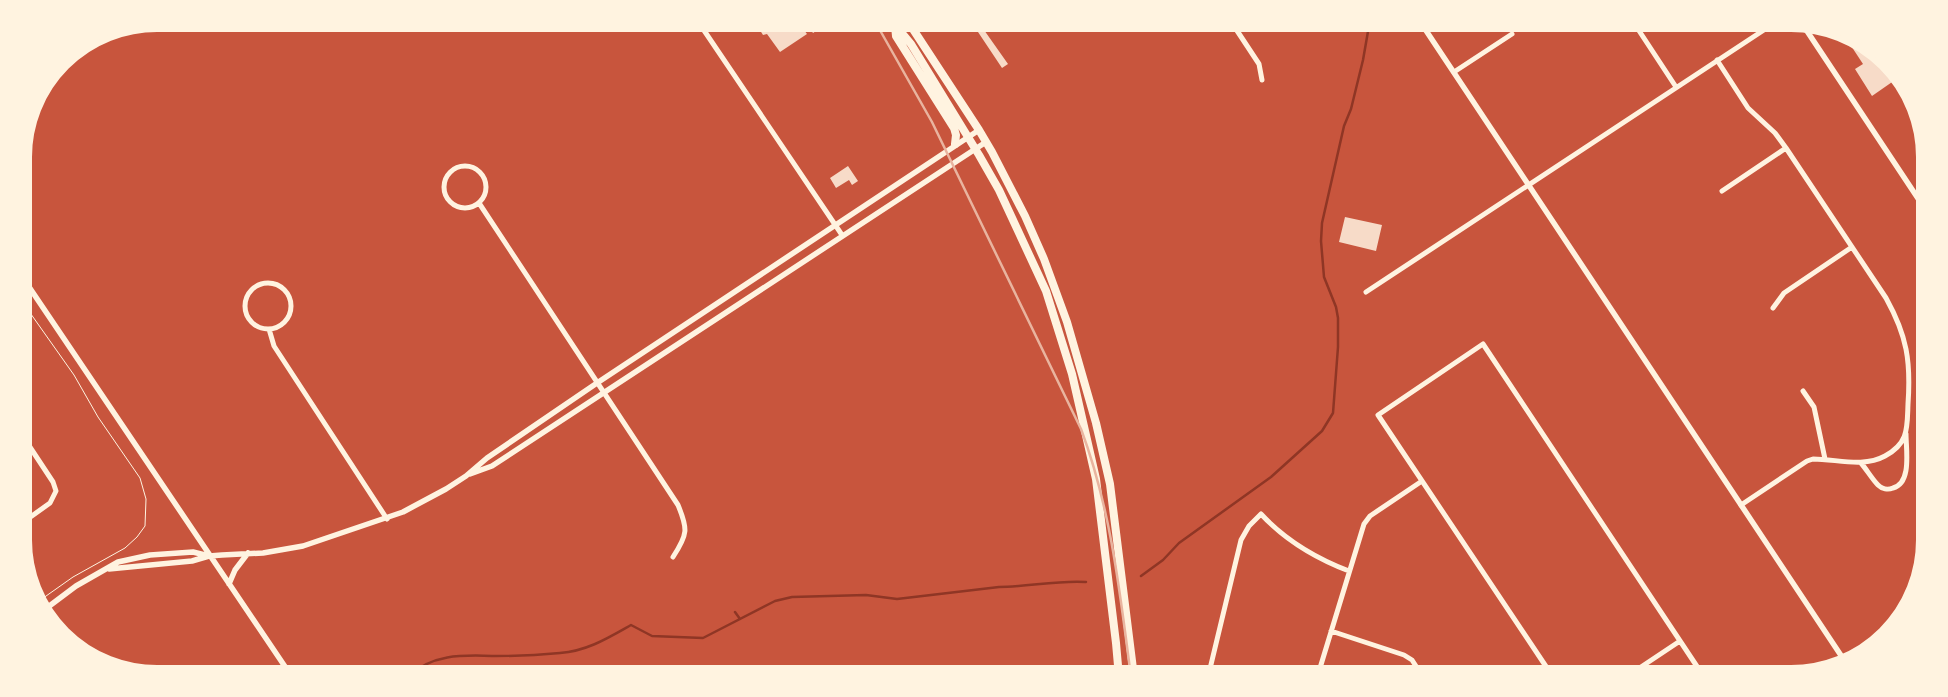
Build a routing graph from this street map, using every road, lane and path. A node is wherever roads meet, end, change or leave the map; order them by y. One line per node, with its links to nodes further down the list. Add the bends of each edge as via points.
1 (703, 29): 25 (street)
2 (894, 29): 18 (main road, via 954,128)
3 (898, 29): 16 (main road, via 911,44)
4 (913, 29): 15 (main road)
5 (1236, 29): 13 (street, via 1259,64)
6 (1426, 29): 12 (street)
7 (1638, 29): 14 (street)
8 (1765, 29): 11 (street)
9 (1806, 30): 23 (street)
10 (1512, 34): 12 (street)
11 (1717, 60): 14 (street); 20 (street, via 1748,108)
12 (1454, 72): 21 (street)
13 (1262, 80)
14 (1676, 88): 21 (street)
15 (979, 130): 16 (street); 17 (main road)
16 (968, 137): 18 (street); 19 (main road)
17 (986, 142): 19 (street); 58 (main road, via 1044,259 1087,391 1110,484)
18 (955, 144): 25 (street)
19 (975, 148): 26 (street); 57 (main road, via 1032,258 1072,374 1096,480)
20 (1786, 148): 22 (street); 27 (street)
21 (1529, 185): 29 (street); 42 (street)
22 (1722, 191)
23 (1919, 200)
24 (479, 203): 24 (street, via 486,192 481,173 469,166 449,172 443,185 447,199 458,208 473,207); 33 (street)
25 (834, 225): 26 (street); 33 (street)
26 (842, 235): 35 (street)
27 (1852, 247): 30 (street, via 1784,293); 36 (street, via 1886,298 1904,338 1910,375)
28 (29, 287): 46 (street)
29 (1366, 292)
30 (1773, 308)
31 (29, 311): 51 (path, via 140,478 146,498 145,526 125,548 73,577)
32 (269, 329): 32 (street, via 284,324 291,310 288,295 270,283 255,287 245,306 255,326); 44 (street, via 274,346)
33 (596, 383): 35 (street); 40 (street)
34 (1803, 391): 38 (street, via 1814,407)
35 (603, 393): 40 (street, via 492,466); 47 (street, via 684,518 686,532)
36 (1906, 434): 39 (street, via 1896,448 1884,456); 39 (street, via 1906,470 1904,480 1896,488 1888,490 1879,486)
37 (29, 446): 43 (street, via 56,491 50,503)
38 (1825, 459): 39 (street); 42 (street, via 1807,461)
39 (1861, 463)
40 (466, 476): 44 (street)
41 (1422, 481): 49 (street, via 1370,516 1364,524); 54 (street, via 1378,415 1483,344); 62 (street)
42 (1741, 505): 55 (street)
43 (29, 518)
44 (387, 519): 45 (street, via 303,546)
45 (248, 554): 46 (street); 50 (street)
46 (209, 556): 48 (street, via 192,561); 48 (street, via 193,552 150,555 118,562); 50 (street)
47 (673, 557)
48 (109, 569): 52 (street, via 76,586)
49 (1349, 571): 53 (street); 59 (street, via 1292,543 1261,514 1241,540)
50 (229, 584): 56 (street)
51 (43, 599)
52 (48, 607)
53 (1331, 631): 60 (street); 61 (street, via 1404,655)
54 (1680, 641): 63 (street); 64 (street)
55 (1844, 657)
56 (286, 668)
57 (1118, 668)
58 (1133, 668)
59 (1210, 668)
60 (1320, 668)
61 (1417, 668)
62 (1547, 668)
63 (1640, 668)
64 (1698, 668)

